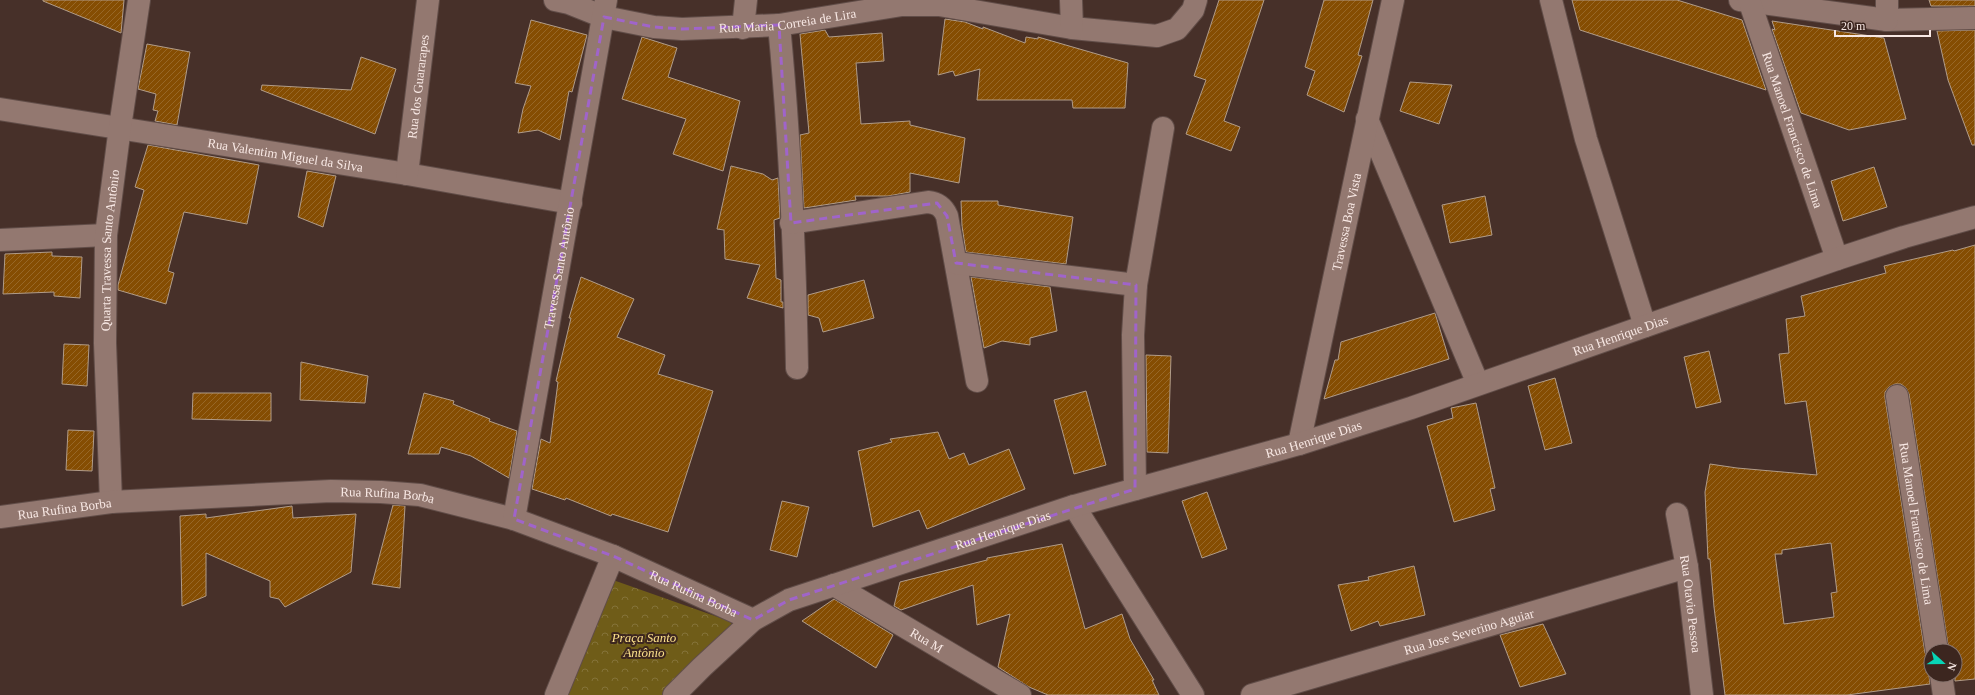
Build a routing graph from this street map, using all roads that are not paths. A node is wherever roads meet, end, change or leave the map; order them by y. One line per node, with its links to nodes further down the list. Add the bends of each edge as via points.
1 (139, 0): 19 (street, Quarta Travessa Santo Antônio)
2 (428, 0): 21 (street, Rua dos Guararapes)
3 (555, 0): 11 (street, Rua Maria Correia de Lira)
4 (746, 0): 15 (street)
5 (1071, 0): 16 (street)
6 (1196, 0): 16 (street, Rua Maria Correia de Lira, via 1193,10 1177,29 1157,36)
7 (1393, 0): 18 (street, Travessa Boa Vista)
8 (1551, 0): 30 (street, via 1586,139)
9 (1746, 1): 12 (street); 27 (street, Rua Manoel Francisco de Lima)
10 (902, 3): 14 (street, Rua Maria Correia de Lira); 16 (street, Rua Maria Correia de Lira, via 940,5)
11 (605, 8): 15 (street, Rua Maria Correia de Lira, via 654,27); 22 (street, Travessa Santo Antônio)
12 (1887, 10): 13 (street)
13 (1975, 18)
14 (779, 24): 15 (street, Rua Maria Correia de Lira); 24 (street, via 786,101)
15 (743, 28)
16 (1072, 28)
17 (0, 109): 19 (street, Rua Valentim Miguel da Silva)
18 (1367, 119): 33 (street); 35 (street, Travessa Boa Vista)
19 (120, 127): 21 (street, Rua Valentim Miguel da Silva); 25 (street, Quarta Travessa Santo Antônio)
20 (1163, 128): 29 (street)
21 (407, 174): 22 (street, Rua Valentim Miguel da Silva)
22 (571, 203): 41 (street, Travessa Santo Antônio)
23 (1975, 217): 27 (street, Rua Henrique Dias)
24 (791, 223): 28 (street, via 923,202 937,203 947,216); 31 (street)
25 (106, 235): 26 (street); 37 (street, Quarta Travessa Santo Antônio, via 105,343)
26 (0, 240)
27 (1837, 259): 30 (street, Rua Henrique Dias)
28 (956, 263): 29 (street); 32 (street)
29 (1136, 285): 36 (street, via 1133,335)
30 (1645, 326): 33 (street, Rua Henrique Dias)
31 (797, 368)
32 (976, 381)
33 (1478, 384): 35 (street, Rua Henrique Dias)
34 (1897, 396): 46 (street, Rua Manoel Francisco de Lima)
35 (1299, 444): 36 (street, Rua Henrique Dias)
36 (1135, 489): 38 (street, Rua Henrique Dias)
37 (111, 502): 40 (street, Rua Rufina Borba); 41 (street, Rua Rufina Borba, via 331,491 381,492 420,495)
38 (1074, 506): 44 (street, Rua Henrique Dias); 51 (street)
39 (1677, 514): 43 (street, Rua Otavio Pessoa)
40 (0, 517)
41 (514, 519): 42 (street, Rua Rufina Borba)
42 (613, 556): 45 (street, Rua Rufina Borba); 48 (street)
43 (1687, 567): 52 (street, Rua Jose Severino Aguiar); 53 (street, Rua Otavio Pessoa)
44 (834, 585): 45 (street, Rua Henrique Dias, via 789,600); 50 (street, Rua M)
45 (753, 620): 49 (street, Rua Henrique Dias)
46 (1936, 643)
47 (1942, 683): 54 (street)
48 (556, 695)
49 (674, 695)
50 (1020, 695)
51 (1193, 695)
52 (1252, 695)
53 (1702, 695)
54 (1944, 695)

